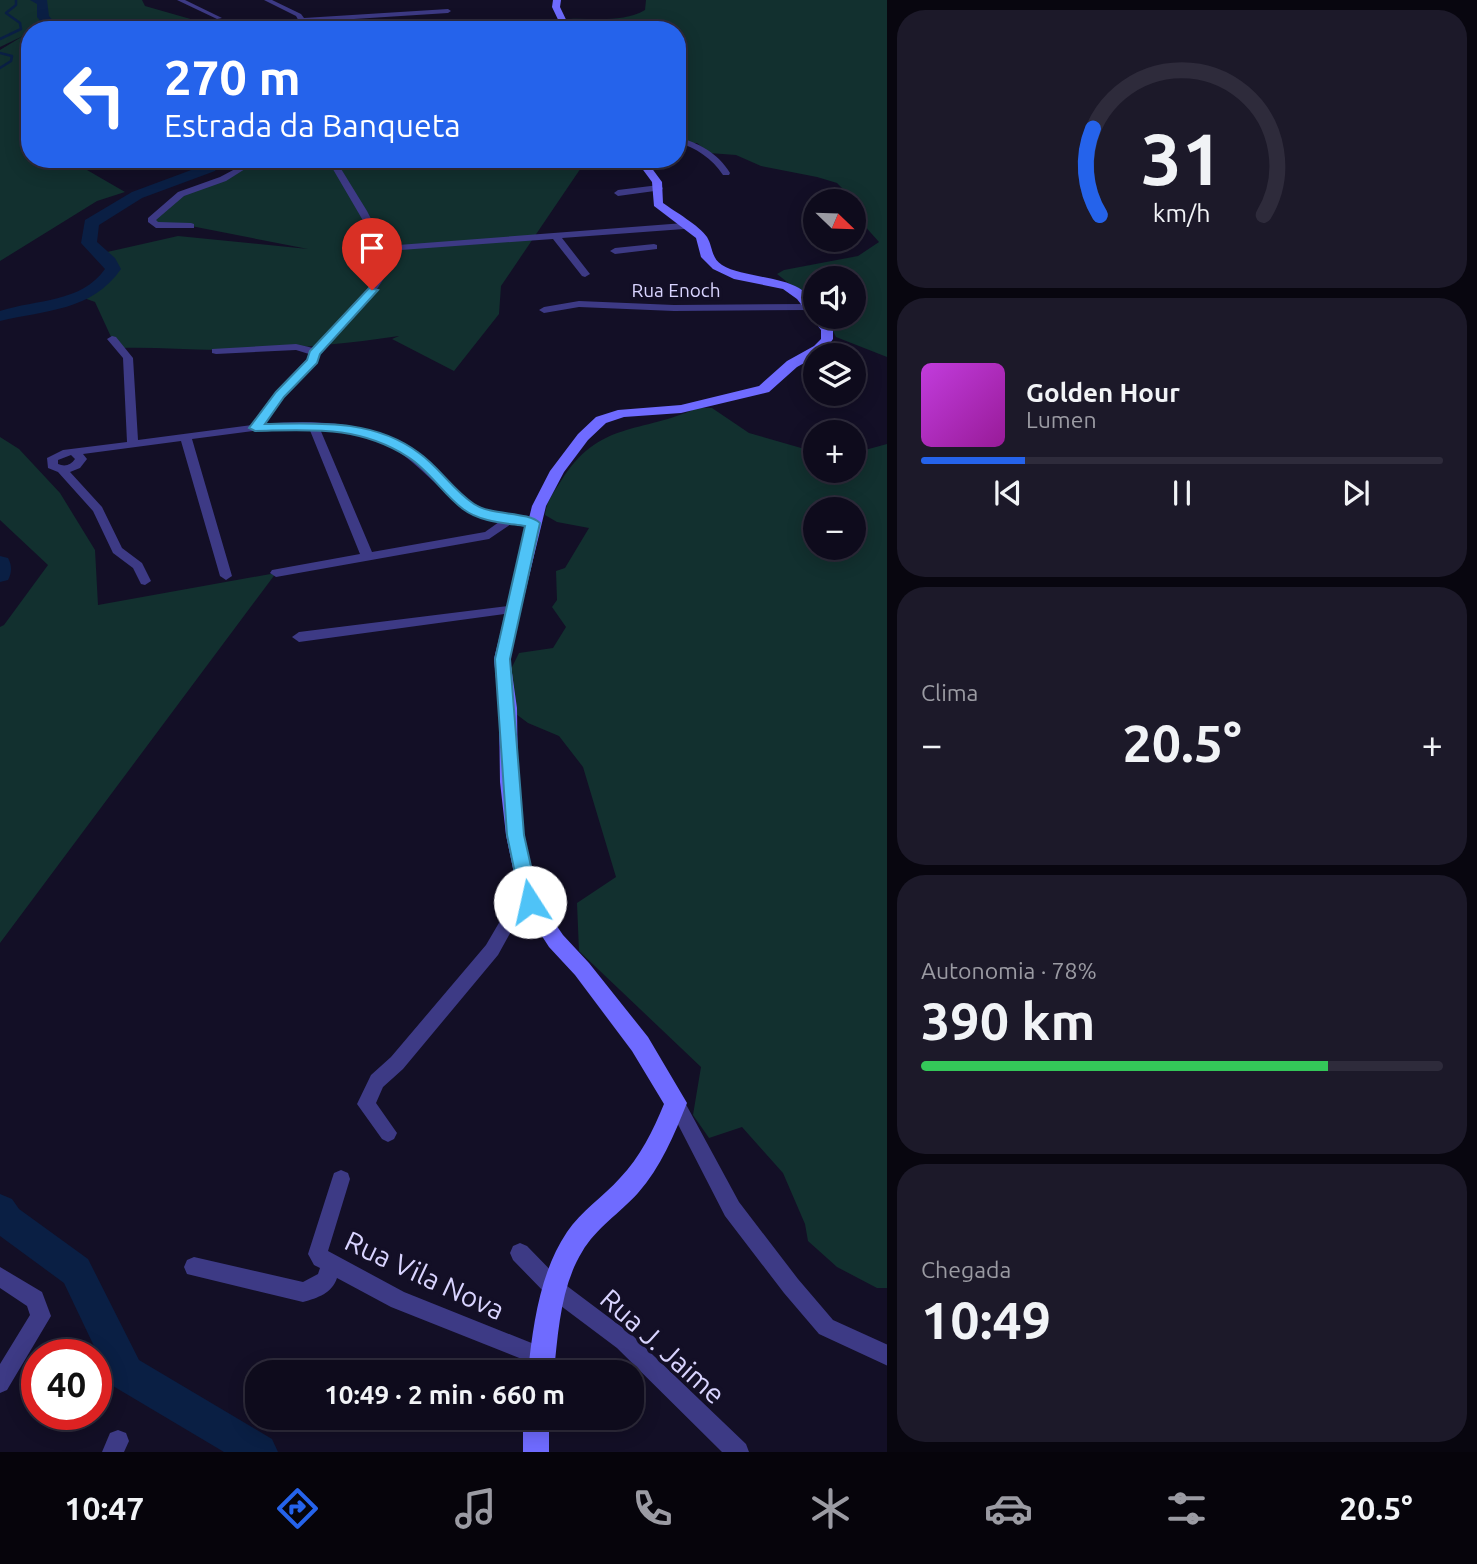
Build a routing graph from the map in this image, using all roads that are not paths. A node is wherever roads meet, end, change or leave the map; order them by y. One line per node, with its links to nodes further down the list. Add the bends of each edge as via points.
1 (180, 0): 5 (street)
2 (267, 0): 6 (street)
3 (557, 0): 7 (street)
4 (448, 11): 6 (street)
5 (219, 18)
6 (304, 20)
7 (563, 21)
8 (686, 143): 12 (street, via 722,164)
9 (241, 168): 15 (street, via 181,194 151,220 156,225)
10 (336, 168): 20 (street)
11 (646, 168): 13 (street)
12 (726, 173)
13 (659, 187): 14 (street); 16 (street, via 658,204)
14 (618, 193)
15 (191, 226)
16 (684, 226): 17 (street); 24 (street, via 701,237 707,257 717,267 787,286)
17 (642, 230): 18 (street); 19 (street)
18 (555, 235): 20 (street); 23 (street)
19 (654, 247): 21 (street); 22 (street)
20 (382, 249): 30 (street, via 387,266 372,290)
21 (615, 251)
22 (661, 257)
23 (584, 274)
24 (803, 299)
25 (803, 307): 26 (street, Rua Enoch, via 579,304)
26 (544, 310)
27 (826, 329): 36 (street, via 828,338 818,349 764,389 681,409 624,413 601,420 557,471)
28 (112, 339): 34 (street, via 128,358)
29 (216, 351): 30 (street, via 296,347)
30 (314, 354): 32 (street)
31 (313, 425): 32 (street); 35 (street, via 355,429 400,446 469,507); 37 (street)
32 (255, 428): 33 (street)
33 (187, 437): 34 (street); 39 (street)
34 (133, 442): 40 (street, via 75,453 79,463 62,470 98,510 117,550 138,566)
35 (509, 520): 36 (street); 37 (street, via 489,535)
36 (533, 523): 41 (street)
37 (367, 555): 38 (street)
38 (276, 573)
39 (226, 576)
40 (145, 581)
41 (515, 609): 42 (street); 43 (street, via 502,659 509,782)
42 (299, 637)
43 (523, 868): 44 (street, via 530,902 544,924 640,1044); 45 (street, via 511,917 492,950 377,1081 366,1104)
44 (676, 1103): 51 (street, via 650,1161 627,1189 593,1218 570,1250); 52 (street, via 732,1209 791,1286 825,1326)
45 (388, 1133)
46 (341, 1179): 48 (street, Rua Vila Nova, via 318,1254)
47 (520, 1253): 51 (street, Rua J. Jaime)
48 (330, 1264): 49 (street, via 327,1280 303,1292); 53 (street, Rua Vila Nova)
49 (194, 1267)
50 (0, 1277): 55 (street, via 35,1299 41,1316)
51 (556, 1290): 54 (street); 58 (street, Rua J. Jaime, via 624,1341)
52 (887, 1356)
53 (531, 1360)
54 (543, 1360)
55 (0, 1383)
56 (536, 1430): 57 (street)
57 (536, 1452)
58 (738, 1452)

